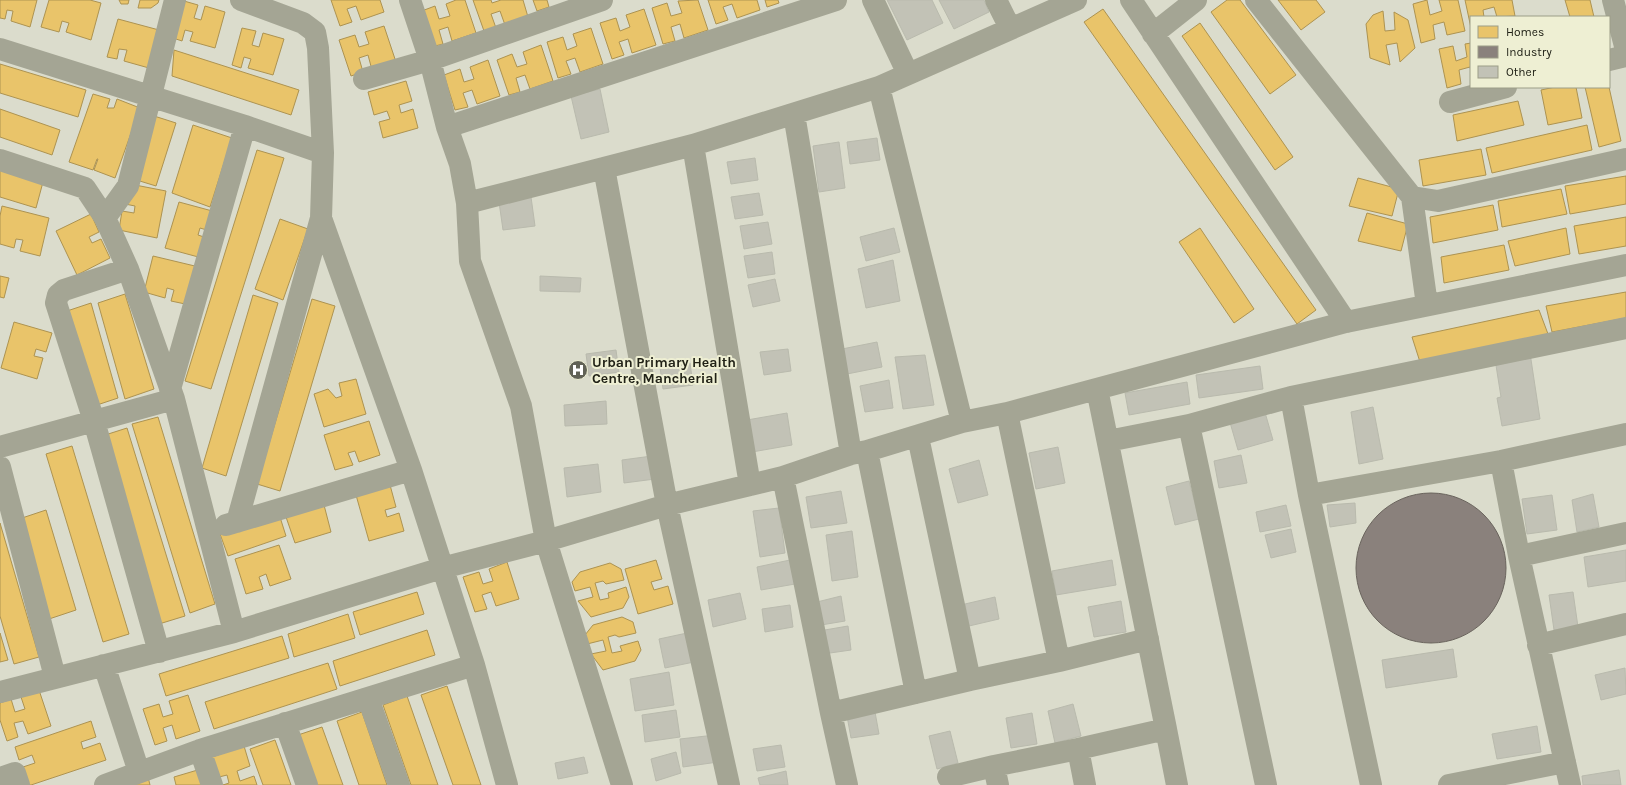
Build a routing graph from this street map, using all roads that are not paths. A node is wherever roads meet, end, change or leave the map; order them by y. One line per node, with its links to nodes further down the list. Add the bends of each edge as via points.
1 (175, 0): 24 (street)
2 (241, 0): 30 (street, via 303,23 315,32)
3 (410, 0): 18 (street)
4 (602, 0): 18 (street)
5 (836, 0): 28 (street)
6 (873, 0): 20 (street)
7 (996, 0): 13 (street)
8 (1076, 0): 13 (street)
9 (1131, 0): 14 (street)
10 (1196, 0): 14 (street)
11 (1256, 0): 34 (street)
12 (1613, 0): 16 (street)
13 (1010, 28): 20 (street)
14 (1153, 34): 41 (street)
15 (0, 49): 24 (street)
16 (1626, 50)
17 (1626, 56): 19 (street)
18 (430, 60): 21 (street); 28 (street)
19 (1610, 60)
20 (908, 74): 22 (street)
21 (364, 80)
22 (879, 87): 26 (street); 48 (street)
23 (1502, 88): 25 (street)
24 (150, 96): 27 (street); 36 (street, via 128,186)
25 (1450, 102)
26 (794, 114): 29 (street); 54 (street)
27 (245, 126): 30 (street); 44 (street)
28 (447, 127): 35 (street, via 460,164)
29 (693, 145): 33 (street); 59 (street)
30 (323, 153): 37 (street)
31 (1626, 159): 34 (street, via 1438,201)
32 (0, 160): 36 (street, via 84,188)
33 (604, 168): 35 (street); 61 (street)
34 (1412, 198): 40 (street)
35 (467, 203): 65 (street, via 470,261 521,406)
36 (105, 218): 39 (street)
37 (321, 218): 57 (street); 62 (street)
38 (1626, 265): 40 (street)
39 (128, 269): 44 (street); 47 (street, via 64,290 58,295 56,302)
40 (1427, 306): 41 (street)
41 (1346, 322): 43 (street)
42 (1626, 328): 45 (street)
43 (1097, 389): 46 (street); 52 (street)
44 (172, 394): 47 (street); 63 (street)
45 (1291, 397): 49 (street); 60 (street)
46 (1007, 413): 48 (street); 73 (street)
47 (94, 421): 53 (street); 72 (street)
48 (962, 422): 51 (street)
49 (1189, 426): 52 (street); 102 (street)
50 (1626, 434): 55 (street)
51 (918, 437): 54 (street); 77 (street)
52 (1108, 441): 70 (street)
53 (0, 447)
54 (859, 453): 58 (street); 79 (street)
55 (1501, 461): 60 (street); 66 (street)
56 (0, 467): 76 (street)
57 (411, 470): 62 (street); 67 (street)
58 (782, 477): 59 (street); 81 (street)
59 (750, 485): 61 (street)
60 (1309, 495): 103 (street)
61 (667, 505): 65 (street); 98 (street)
62 (237, 522): 63 (street)
63 (208, 531): 69 (street)
64 (1626, 533): 66 (street)
65 (546, 541): 67 (street); 97 (street)
66 (1519, 556): 71 (street)
67 (442, 568): 69 (street); 74 (street)
68 (1626, 624): 71 (street)
69 (234, 632): 72 (street)
70 (1148, 639): 73 (street); 83 (street)
71 (1538, 645): 86 (street)
72 (158, 652): 75 (street)
73 (1059, 661): 77 (street)
74 (474, 665): 80 (street); 96 (street)
75 (104, 666): 76 (street); 87 (street)
76 (55, 677): 78 (street)
77 (970, 680): 79 (street)
78 (0, 692)
79 (916, 693): 81 (street)
80 (368, 698): 82 (street); 95 (street)
81 (831, 713): 99 (street)
82 (284, 723): 84 (street); 94 (street)
83 (1166, 729): 85 (street); 101 (street)
84 (200, 750): 87 (street); 93 (street)
85 (1078, 750): 88 (street); 100 (street)
86 (1565, 762): 104 (street); 105 (street)
87 (139, 772): 91 (street)
88 (996, 776): 89 (street)
89 (948, 777)
90 (0, 778): 92 (street, via 15,773)
91 (111, 784)
92 (19, 785)
93 (212, 785)
94 (307, 785)
95 (399, 785)
96 (507, 785)
97 (622, 785)
98 (729, 785)
99 (847, 785)
100 (1085, 785)
101 (1177, 785)
102 (1266, 785)
103 (1372, 785)
104 (1449, 785)
105 (1570, 785)

